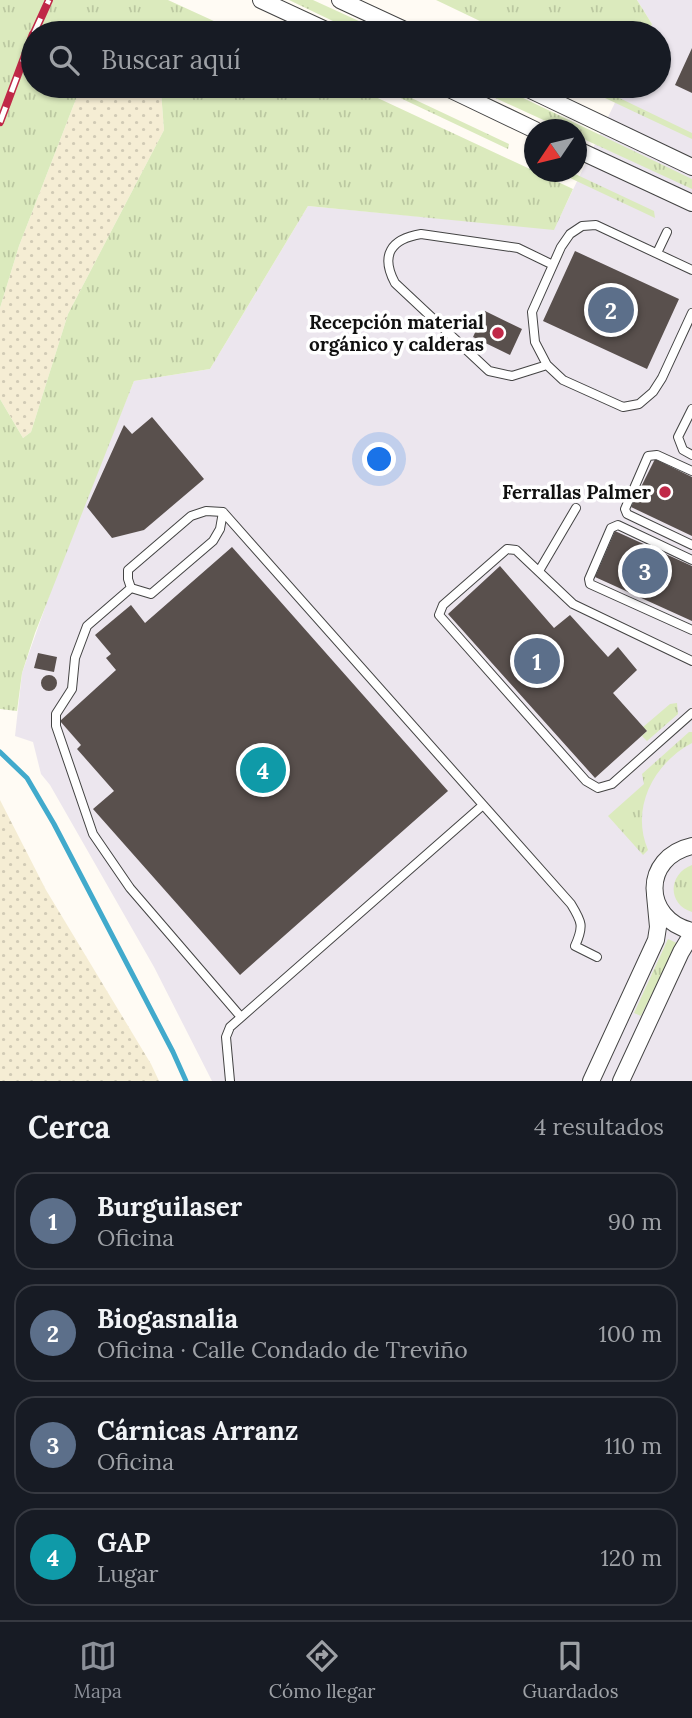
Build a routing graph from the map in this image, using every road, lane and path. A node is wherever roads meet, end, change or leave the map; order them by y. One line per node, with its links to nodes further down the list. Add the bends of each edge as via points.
1 (261, 0): 3 (street)
2 (340, 0): 4 (street)
3 (306, 21)
4 (385, 21)
5 (468, 98): 7 (street)
6 (547, 98): 9 (street)
7 (524, 125)
8 (587, 154): 10 (street)
9 (692, 167)
10 (692, 203)
11 (667, 232): 12 (lane)
12 (657, 253): 13 (lane, via 596,225 582,226 570,234); 14 (lane)
13 (553, 265): 16 (lane, via 532,312 535,342); 16 (lane, via 518,248 421,234 395,244 387,269 395,283 489,371 512,376)
14 (692, 270)
15 (692, 313): 16 (lane, via 662,378 639,404 623,407 563,380)
16 (547, 365)
17 (692, 410): 18 (lane, via 678,437 683,450)
18 (692, 455)
19 (692, 471): 22 (lane, via 657,455 648,456 625,509)
20 (576, 508): 24 (lane)
21 (223, 512): 25 (lane, via 213,541 151,594); 25 (lane, via 191,516 128,570); 29 (lane)
22 (692, 545)
23 (692, 560): 26 (lane, via 618,525 611,528 589,579 590,584)
24 (539, 571): 27 (lane, via 573,604); 28 (lane, via 516,550 507,549 443,605 439,615 586,782 598,788 612,784)
25 (131, 588): 34 (lane, via 87,626 75,658 72,690 56,714 56,726 93,834 130,888)
26 (692, 630)
27 (692, 660)
28 (692, 713)
29 (483, 805): 33 (lane, via 576,912 581,933 575,946); 34 (lane)
30 (689, 845): 31 (street, via 663,863 656,876)
31 (655, 895): 32 (street, via 668,920); 36 (street, via 656,940)
32 (692, 933): 37 (street)
33 (597, 957)
34 (241, 1017): 35 (lane, via 226,1037)
35 (230, 1081)
36 (591, 1081)
37 (621, 1081)

